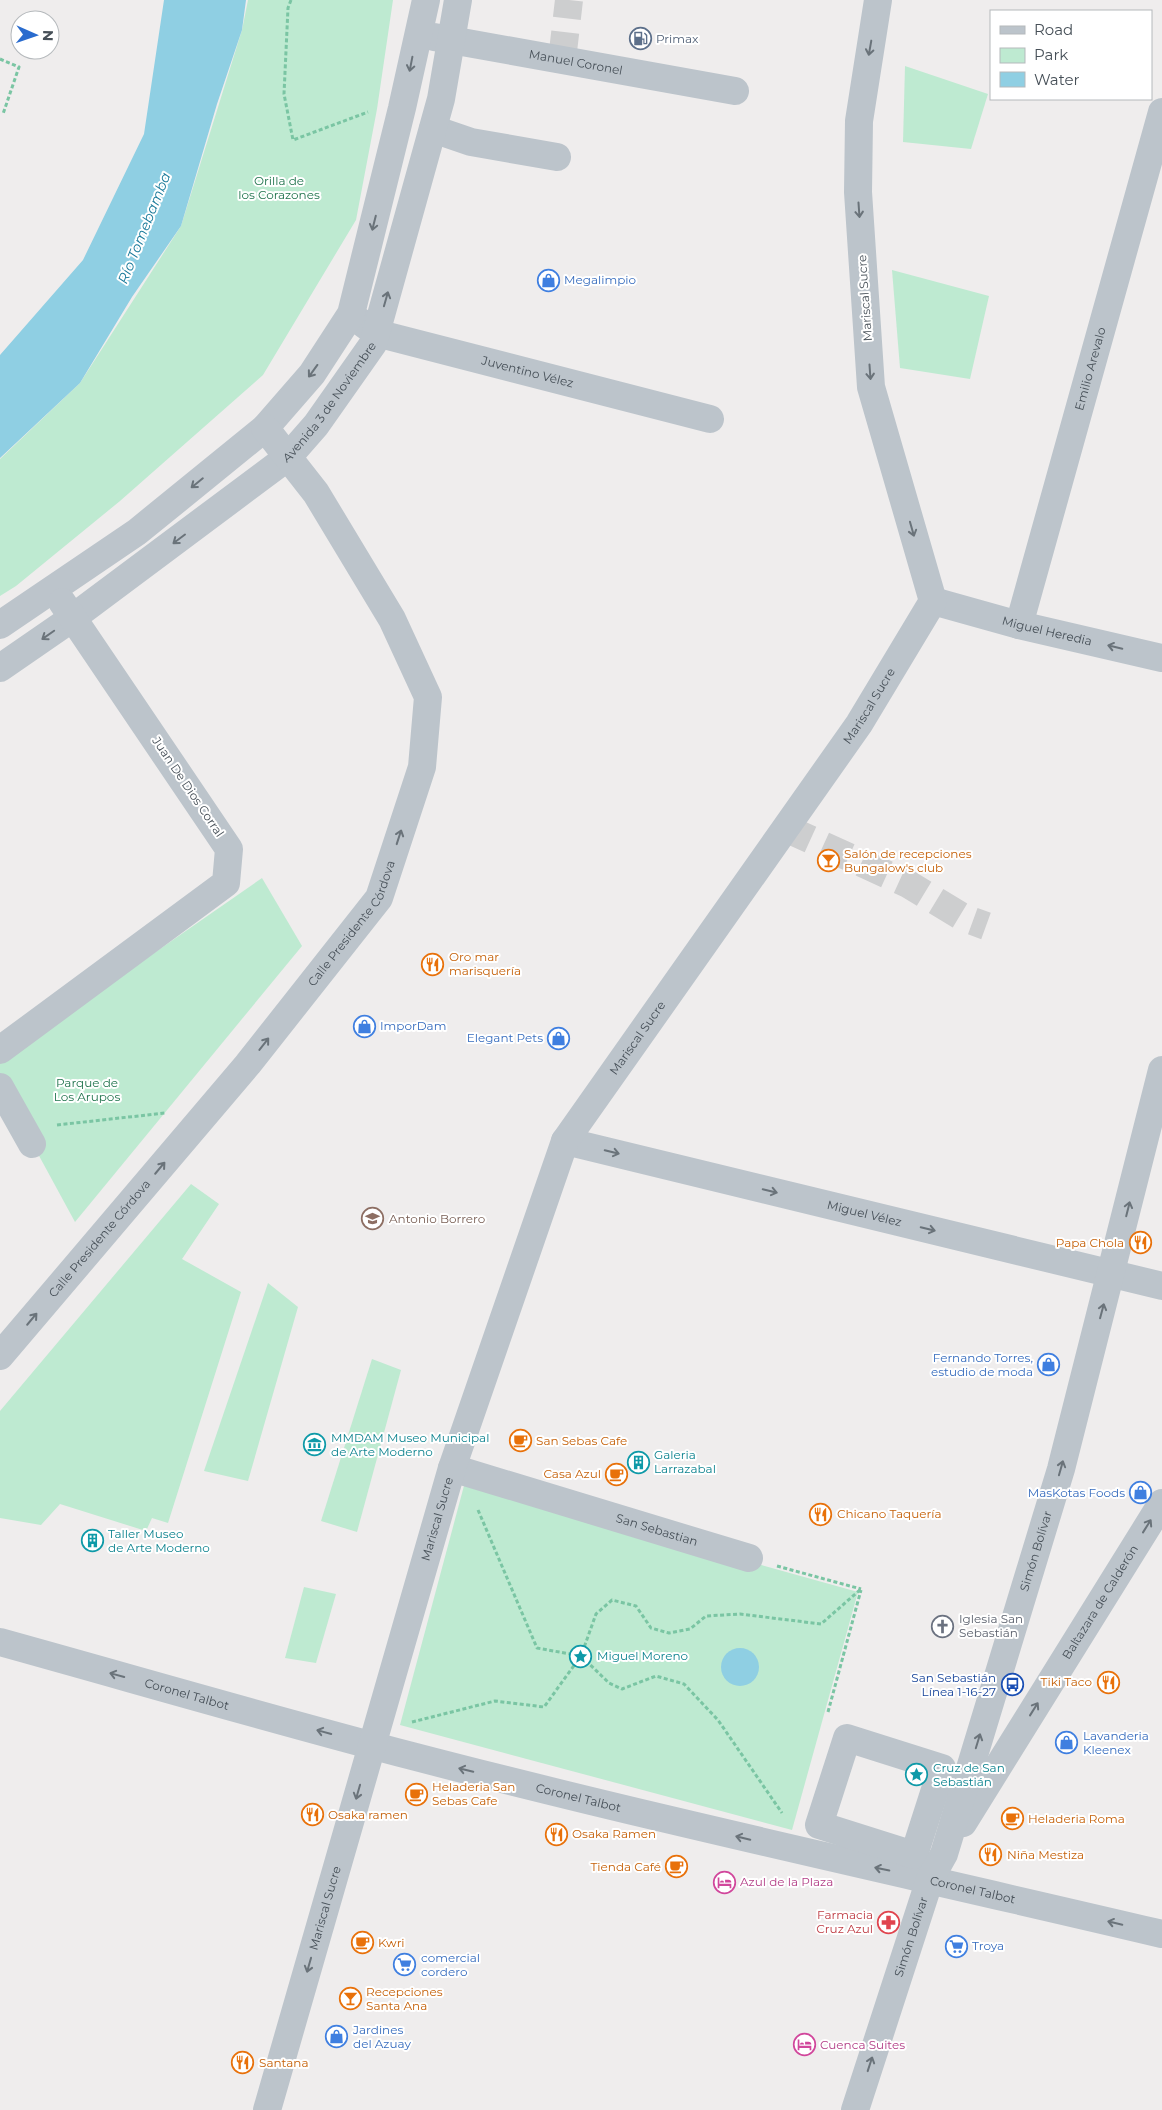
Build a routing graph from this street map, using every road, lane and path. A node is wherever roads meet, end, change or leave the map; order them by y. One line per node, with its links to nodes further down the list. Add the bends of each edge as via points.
1 (291, 0): 9 (path, via 284,94 293,140 390,104)
2 (426, 0): 5 (street)
3 (458, 0): 6 (street, Avenida 3 de Noviembre)
4 (878, 0): 20 (street, Mariscal Sucre, one-way to 20, via 859,121 858,192 871,387)
5 (417, 33): 6 (street, Manuel Coronel); 9 (street, one-way to 9)
6 (451, 40): 8 (street, Manuel Coronel); 12 (street, Avenida 3 de Noviembre)
7 (0, 59): 11 (path, via 19,67)
8 (735, 90)
9 (402, 108): 14 (street, one-way to 14)
10 (1162, 112): 23 (street, Emilio Arevalo)
11 (3, 114)
12 (433, 129): 13 (street, via 471,142); 15 (street, Avenida 3 de Noviembre, one-way to 12)
13 (557, 157)
14 (351, 314): 15 (street, Juventino Vélez); 17 (street, one-way to 17, via 312,374)
15 (376, 333): 16 (street, Juventino Vélez); 18 (street, Avenida 3 de Noviembre, via 373,344 316,425)
16 (710, 419)
17 (265, 428): 18 (street, Calle Presidente Córdova); 19 (street, one-way to 19, via 137,532)
18 (288, 457): 21 (street, Avenida 3 de Noviembre, one-way to 21); 34 (street, Calle Presidente Córdova, one-way to 18, via 248,1064 379,898 422,767 428,697 392,619 316,493)
19 (54, 588): 21 (street, Juan De Dios Corral); 22 (street)
20 (932, 601): 23 (street, Miguel Heredia); 31 (street, Mariscal Sucre, via 858,724)
21 (71, 619): 25 (street, Avenida 3 de Noviembre, one-way to 25); 26 (street, Juan De Dios Corral, via 229,849 226,884)
22 (0, 625)
23 (1019, 625): 24 (street, Miguel Heredia, one-way to 23)
24 (1162, 658)
25 (0, 668)
26 (0, 1050)
27 (1162, 1070): 32 (street, Simón Bolívar, one-way to 27)
28 (0, 1087): 30 (street)
29 (165, 1112): 30 (path)
30 (28, 1136)
31 (565, 1141): 32 (street, Miguel Vélez, one-way to 32); 35 (street, Mariscal Sucre)
32 (1112, 1274): 33 (street, Miguel Vélez); 44 (street, Simón Bolívar, one-way to 32, via 1061,1470)
33 (1162, 1286)
34 (0, 1356)
35 (452, 1468): 38 (street, San Sebastian); 41 (street, Mariscal Sucre)
36 (1162, 1503): 44 (street, Baltazara de Calderón, one-way to 36)
37 (477, 1508): 40 (path, via 537,1648)
38 (749, 1558): 40 (path, via 861,1589 821,1624 740,1614 706,1616 690,1629 669,1632 651,1628 636,1606 612,1600 596,1614)
39 (0, 1642): 41 (street, Coronel Talbot, one-way to 39)
40 (581, 1656): 41 (path, via 544,1707 495,1701 400,1725); 43 (path, via 622,1690 656,1676 684,1684 718,1720)
41 (371, 1745): 45 (street, Coronel Talbot, one-way to 41, via 790,1850); 47 (street, Mariscal Sucre, one-way to 47)
42 (942, 1768): 42 (street, via 914,1855 819,1825 847,1738)
43 (784, 1816)
44 (944, 1854): 45 (street, Simón Bolívar)
45 (930, 1879): 46 (street, Coronel Talbot, one-way to 45); 48 (street, Simón Bolívar, one-way to 45)
46 (1162, 1934)
47 (267, 2110)
48 (855, 2110)

